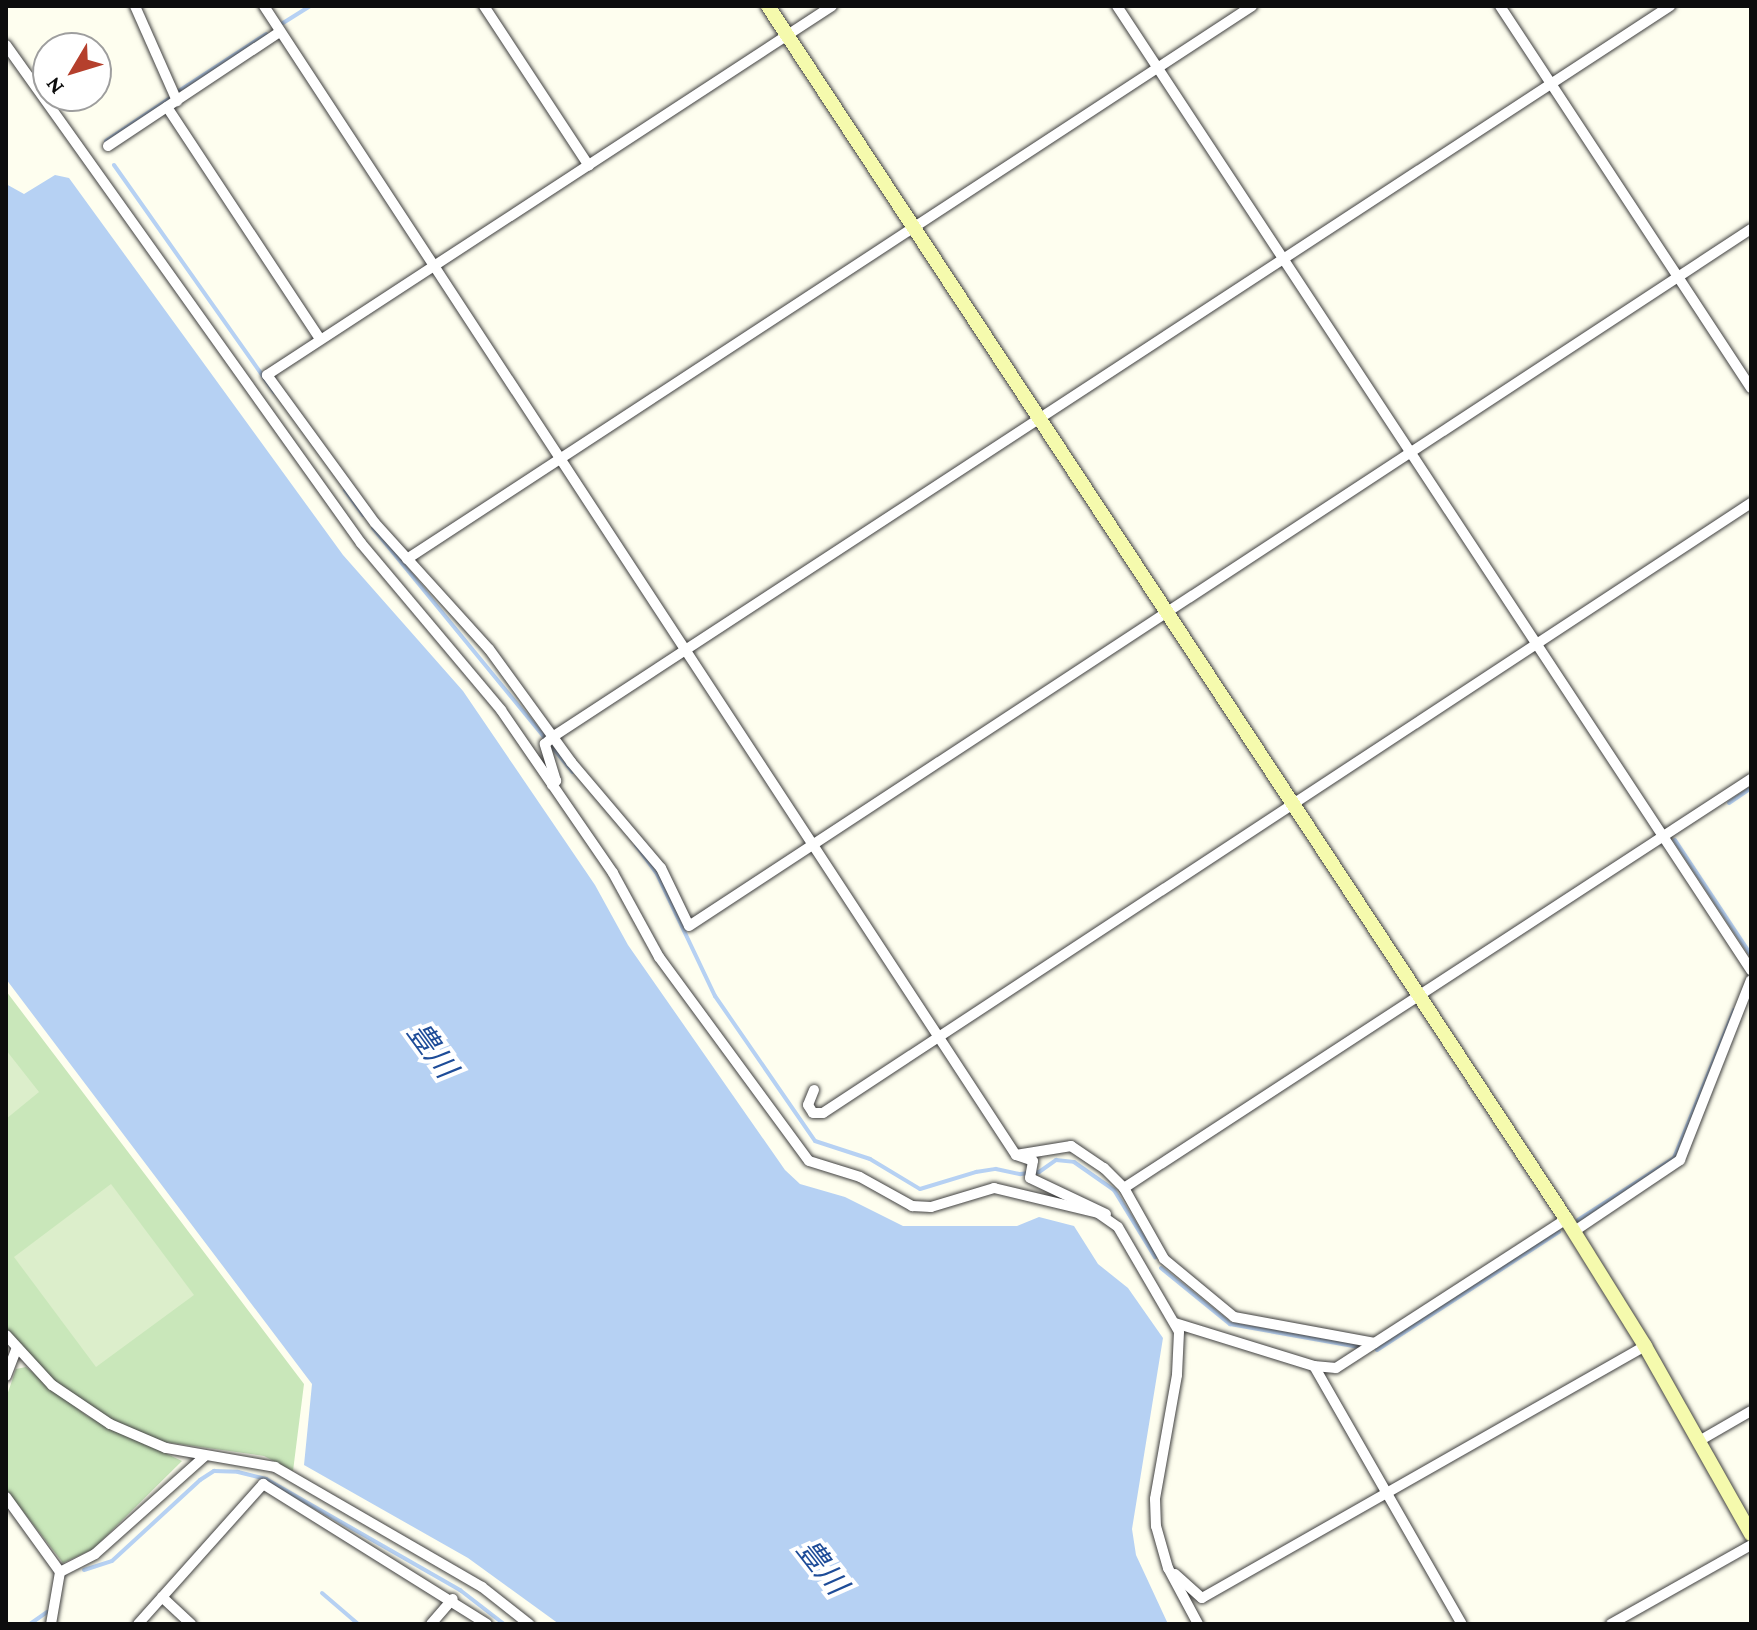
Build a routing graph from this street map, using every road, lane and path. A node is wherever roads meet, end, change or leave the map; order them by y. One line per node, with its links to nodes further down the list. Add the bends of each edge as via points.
1 (135, 6): 15 (street)
2 (264, 6): 10 (street)
3 (484, 6): 18 (street)
4 (768, 6): 11 (street)
5 (832, 6): 11 (street)
6 (1117, 6): 13 (street)
7 (1252, 6): 13 (street)
8 (1500, 6): 14 (street)
9 (1670, 6): 14 (street)
10 (278, 33): 15 (street); 22 (street)
11 (787, 36): 18 (street); 19 (street)
12 (6, 45): 36 (street, via 352,531 501,710)
13 (1158, 68): 19 (street); 21 (street)
14 (1552, 84): 21 (street); 23 (street)
15 (177, 101): 16 (street)
16 (167, 107): 17 (street); 24 (street)
17 (108, 146)
18 (589, 166): 22 (street)
19 (913, 228): 26 (street); 28 (street)
20 (1751, 229): 23 (street)
21 (1283, 260): 26 (street); 27 (street)
22 (432, 269): 24 (street); 28 (street)
23 (1679, 277): 25 (street); 27 (street)
24 (320, 339): 30 (street, via 267,375)
25 (1751, 388)
26 (1039, 420): 31 (street); 33 (street)
27 (1410, 452): 31 (street); 32 (street)
28 (558, 460): 30 (street); 33 (street)
29 (1751, 503): 32 (street)
30 (407, 559): 34 (street, via 489,649)
31 (1165, 612): 37 (street); 39 (street)
32 (1537, 645): 37 (street); 38 (street)
33 (687, 651): 34 (street); 39 (street)
34 (549, 740): 36 (street, via 556,781); 39 (street, via 661,868 689,926)
35 (1751, 779): 38 (street)
36 (552, 785): 47 (street, via 613,873 659,957 809,1161 860,1177 922,1208 994,1188)
37 (1292, 805): 42 (street); 43 (street)
38 (1663, 838): 40 (street); 42 (street)
39 (815, 845): 43 (street)
40 (1751, 970)
41 (1751, 980): 48 (street, via 1680,1160)
42 (1418, 995): 46 (street); 48 (street)
43 (937, 1037): 44 (street, via 823,1113 813,1113 808,1105); 45 (street)
44 (814, 1090)
45 (1016, 1155): 46 (street, via 1071,1146); 47 (street, via 1033,1161 1031,1171 1101,1207)
46 (1124, 1188): 51 (street, via 1164,1259 1234,1317)
47 (1110, 1218): 49 (street)
48 (1569, 1225): 51 (street); 52 (street)
49 (1175, 1323): 54 (street); 63 (street, via 1180,1338 1177,1375 1155,1499 1156,1526)
50 (6, 1335): 53 (street)
51 (1375, 1343): 54 (street, via 1336,1368)
52 (1645, 1346): 57 (street); 59 (street)
53 (16, 1350): 55 (street); 58 (street, via 52,1385 110,1424)
54 (1314, 1366): 59 (street)
55 (6, 1376)
56 (1751, 1411): 57 (street)
57 (1699, 1441): 61 (street)
58 (204, 1457): 64 (street, via 95,1554); 72 (street, via 275,1467 482,1587)
59 (1384, 1496): 63 (street, via 1202,1598); 74 (street)
60 (6, 1497): 64 (street)
61 (1751, 1534)
62 (1751, 1545): 75 (street)
63 (1168, 1568): 73 (street)
64 (60, 1572): 67 (street)
65 (162, 1597): 66 (street, via 263,1484); 68 (street); 69 (street)
66 (453, 1599): 70 (street); 71 (street)
67 (51, 1624)
68 (138, 1624)
69 (191, 1624)
70 (431, 1624)
71 (487, 1624)
72 (529, 1624)
73 (1198, 1624)
74 (1462, 1624)
75 (1611, 1624)

